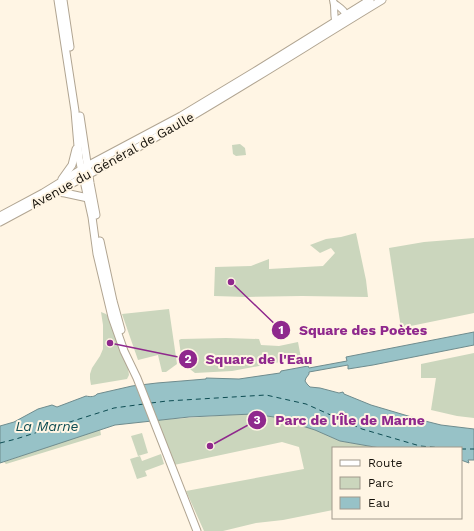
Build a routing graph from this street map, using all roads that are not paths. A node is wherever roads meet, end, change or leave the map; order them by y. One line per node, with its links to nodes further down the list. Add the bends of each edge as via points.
1 (58, 0): 9 (main road, via 75,111)
2 (63, 0): 10 (main road)
3 (370, 0): 6 (main road)
4 (382, 0): 7 (main road)
5 (334, 2): 6 (street); 7 (street, via 334,19)
6 (347, 15): 7 (main road)
7 (339, 24): 8 (main road)
8 (222, 95): 10 (main road, Avenue du Général de Gaulle); 11 (main road, Avenue du Général de Gaulle, via 171,129)
9 (77, 143): 10 (main road); 12 (main road, via 70,169)
10 (84, 168): 11 (main road); 12 (main road, Avenue du Général de Gaulle)
11 (86, 176): 13 (main road, Avenue du Général de Gaulle); 14 (main road); 17 (main road, via 113,301)
12 (59, 183): 15 (main road, Avenue du Général de Gaulle)
13 (57, 192): 14 (main road); 16 (main road, Avenue du Général de Gaulle)
14 (88, 200): 17 (main road, via 97,254 112,317)
15 (0, 216)
16 (0, 222)
17 (132, 368): 18 (main road)
18 (197, 531)

